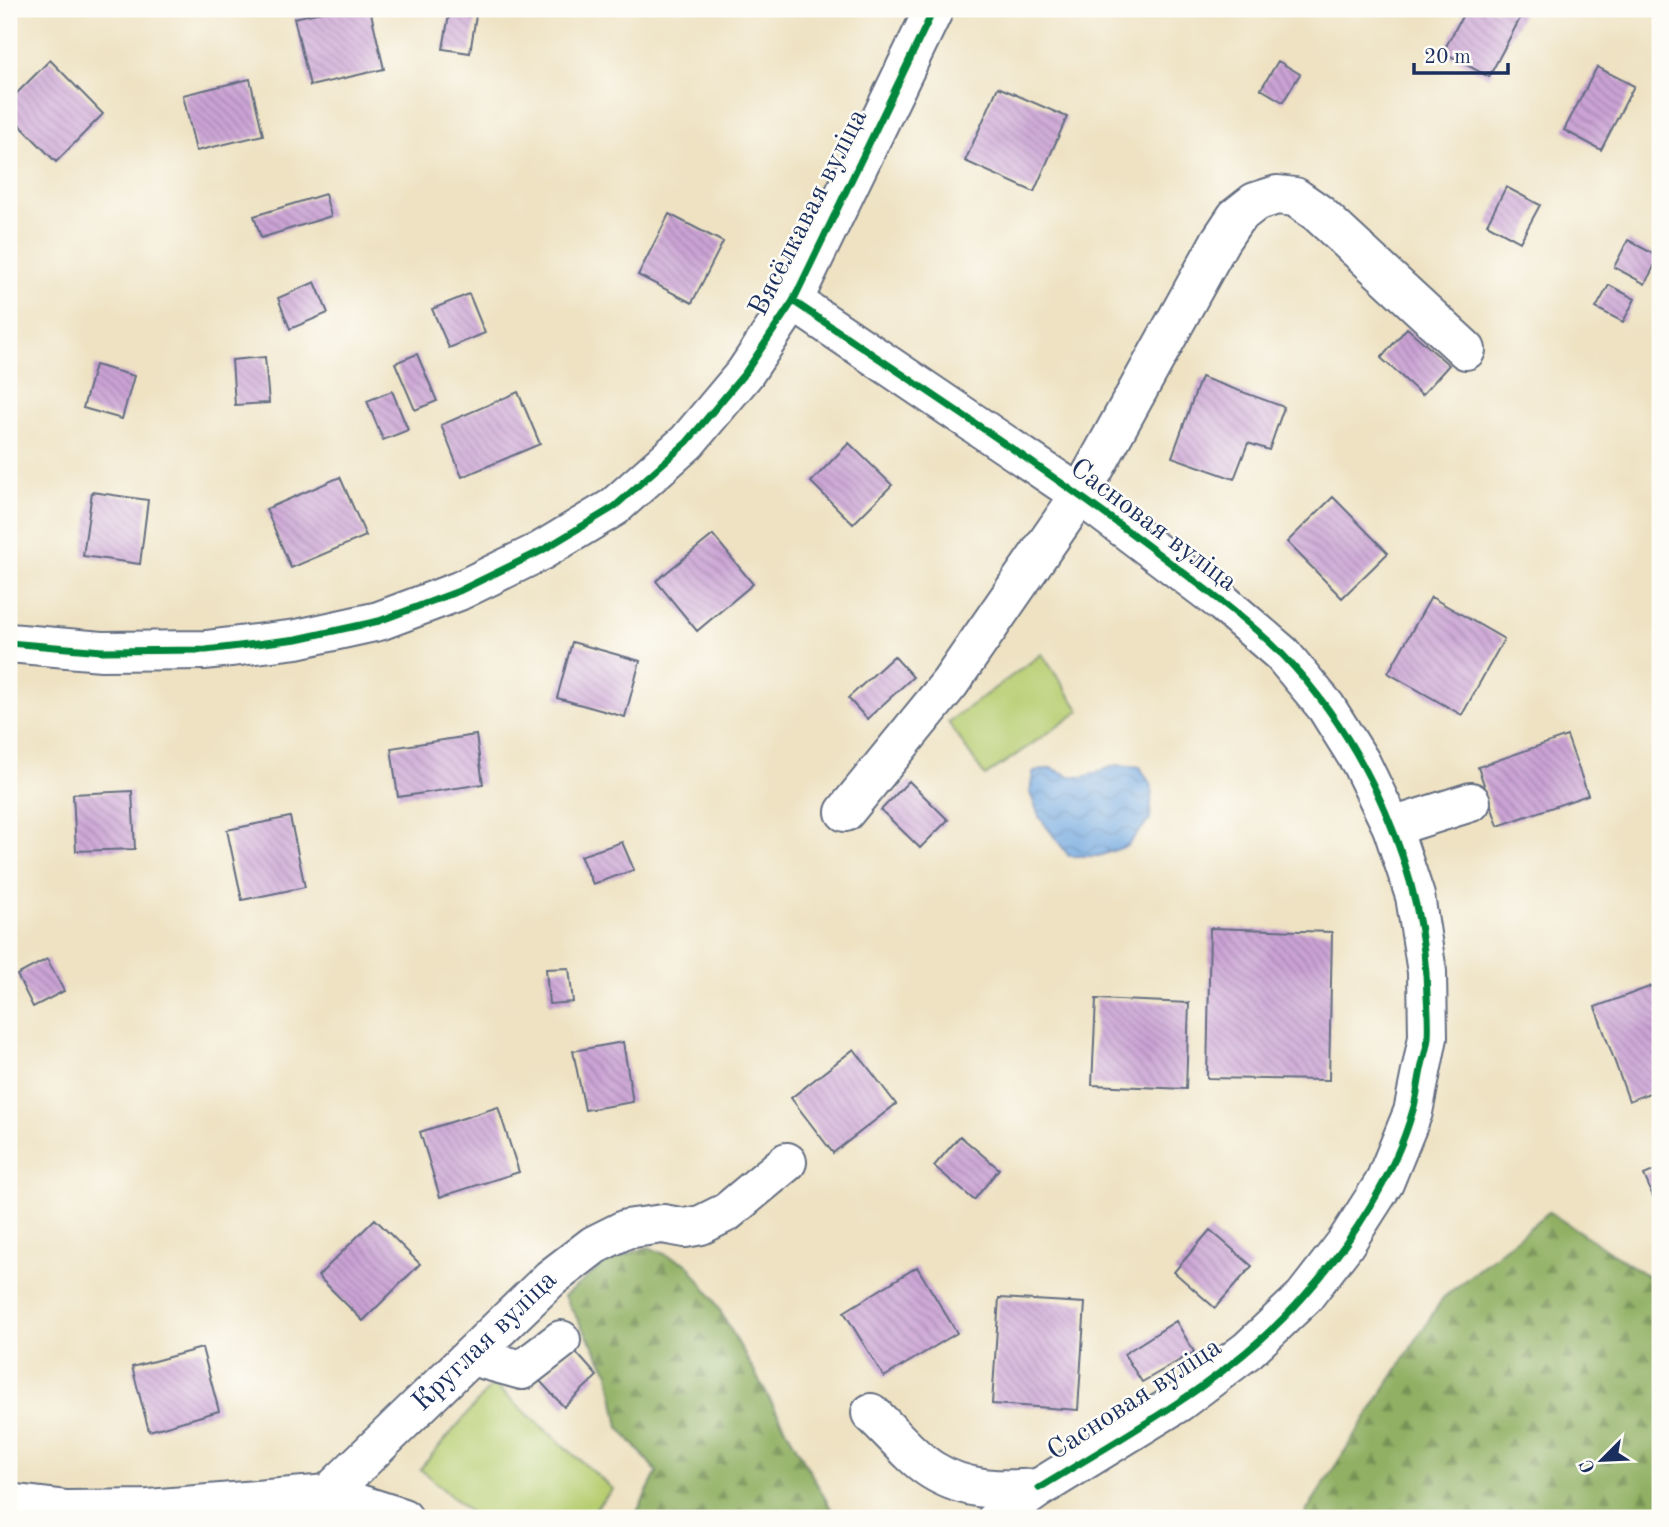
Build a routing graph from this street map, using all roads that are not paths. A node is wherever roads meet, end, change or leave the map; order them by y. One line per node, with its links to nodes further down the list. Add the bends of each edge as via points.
1 (934, 9): 2 (street, Вясёлкавая вуліца)
2 (793, 300): 4 (street, Сасновая вуліца); 5 (street, Вясёлкавая вуліца, via 746,373 687,442 614,507 459,592 379,621 298,639 219,648 102,651)
3 (1466, 350): 4 (street, via 1318,213 1295,197 1277,195 1255,202 1236,217 1220,241)
4 (1080, 495): 7 (street, via 950,683); 8 (street, Сасновая вуліца, via 1223,603 1282,654 1326,707 1361,763)
5 (9, 643)
6 (1471, 802): 8 (street)
7 (845, 812)
8 (1392, 827): 13 (street, Сасновая вуліца, via 1415,896 1427,972 1428,1037 1413,1112 1384,1182 1304,1297 1248,1350 1180,1402)
9 (787, 1162): 11 (street, Круглая вуліца, via 727,1212 701,1225 626,1229 594,1245 551,1278)
10 (561, 1340): 11 (street, via 522,1370)
11 (471, 1356): 14 (street, Круглая вуліца)
12 (871, 1413): 13 (street, via 929,1469 950,1480 982,1489)
13 (1039, 1488): 17 (street, Сасновая вуліца)
14 (328, 1494): 15 (street, via 149,1509 67,1510); 16 (street)
15 (9, 1503)
16 (403, 1518)
17 (996, 1518)

